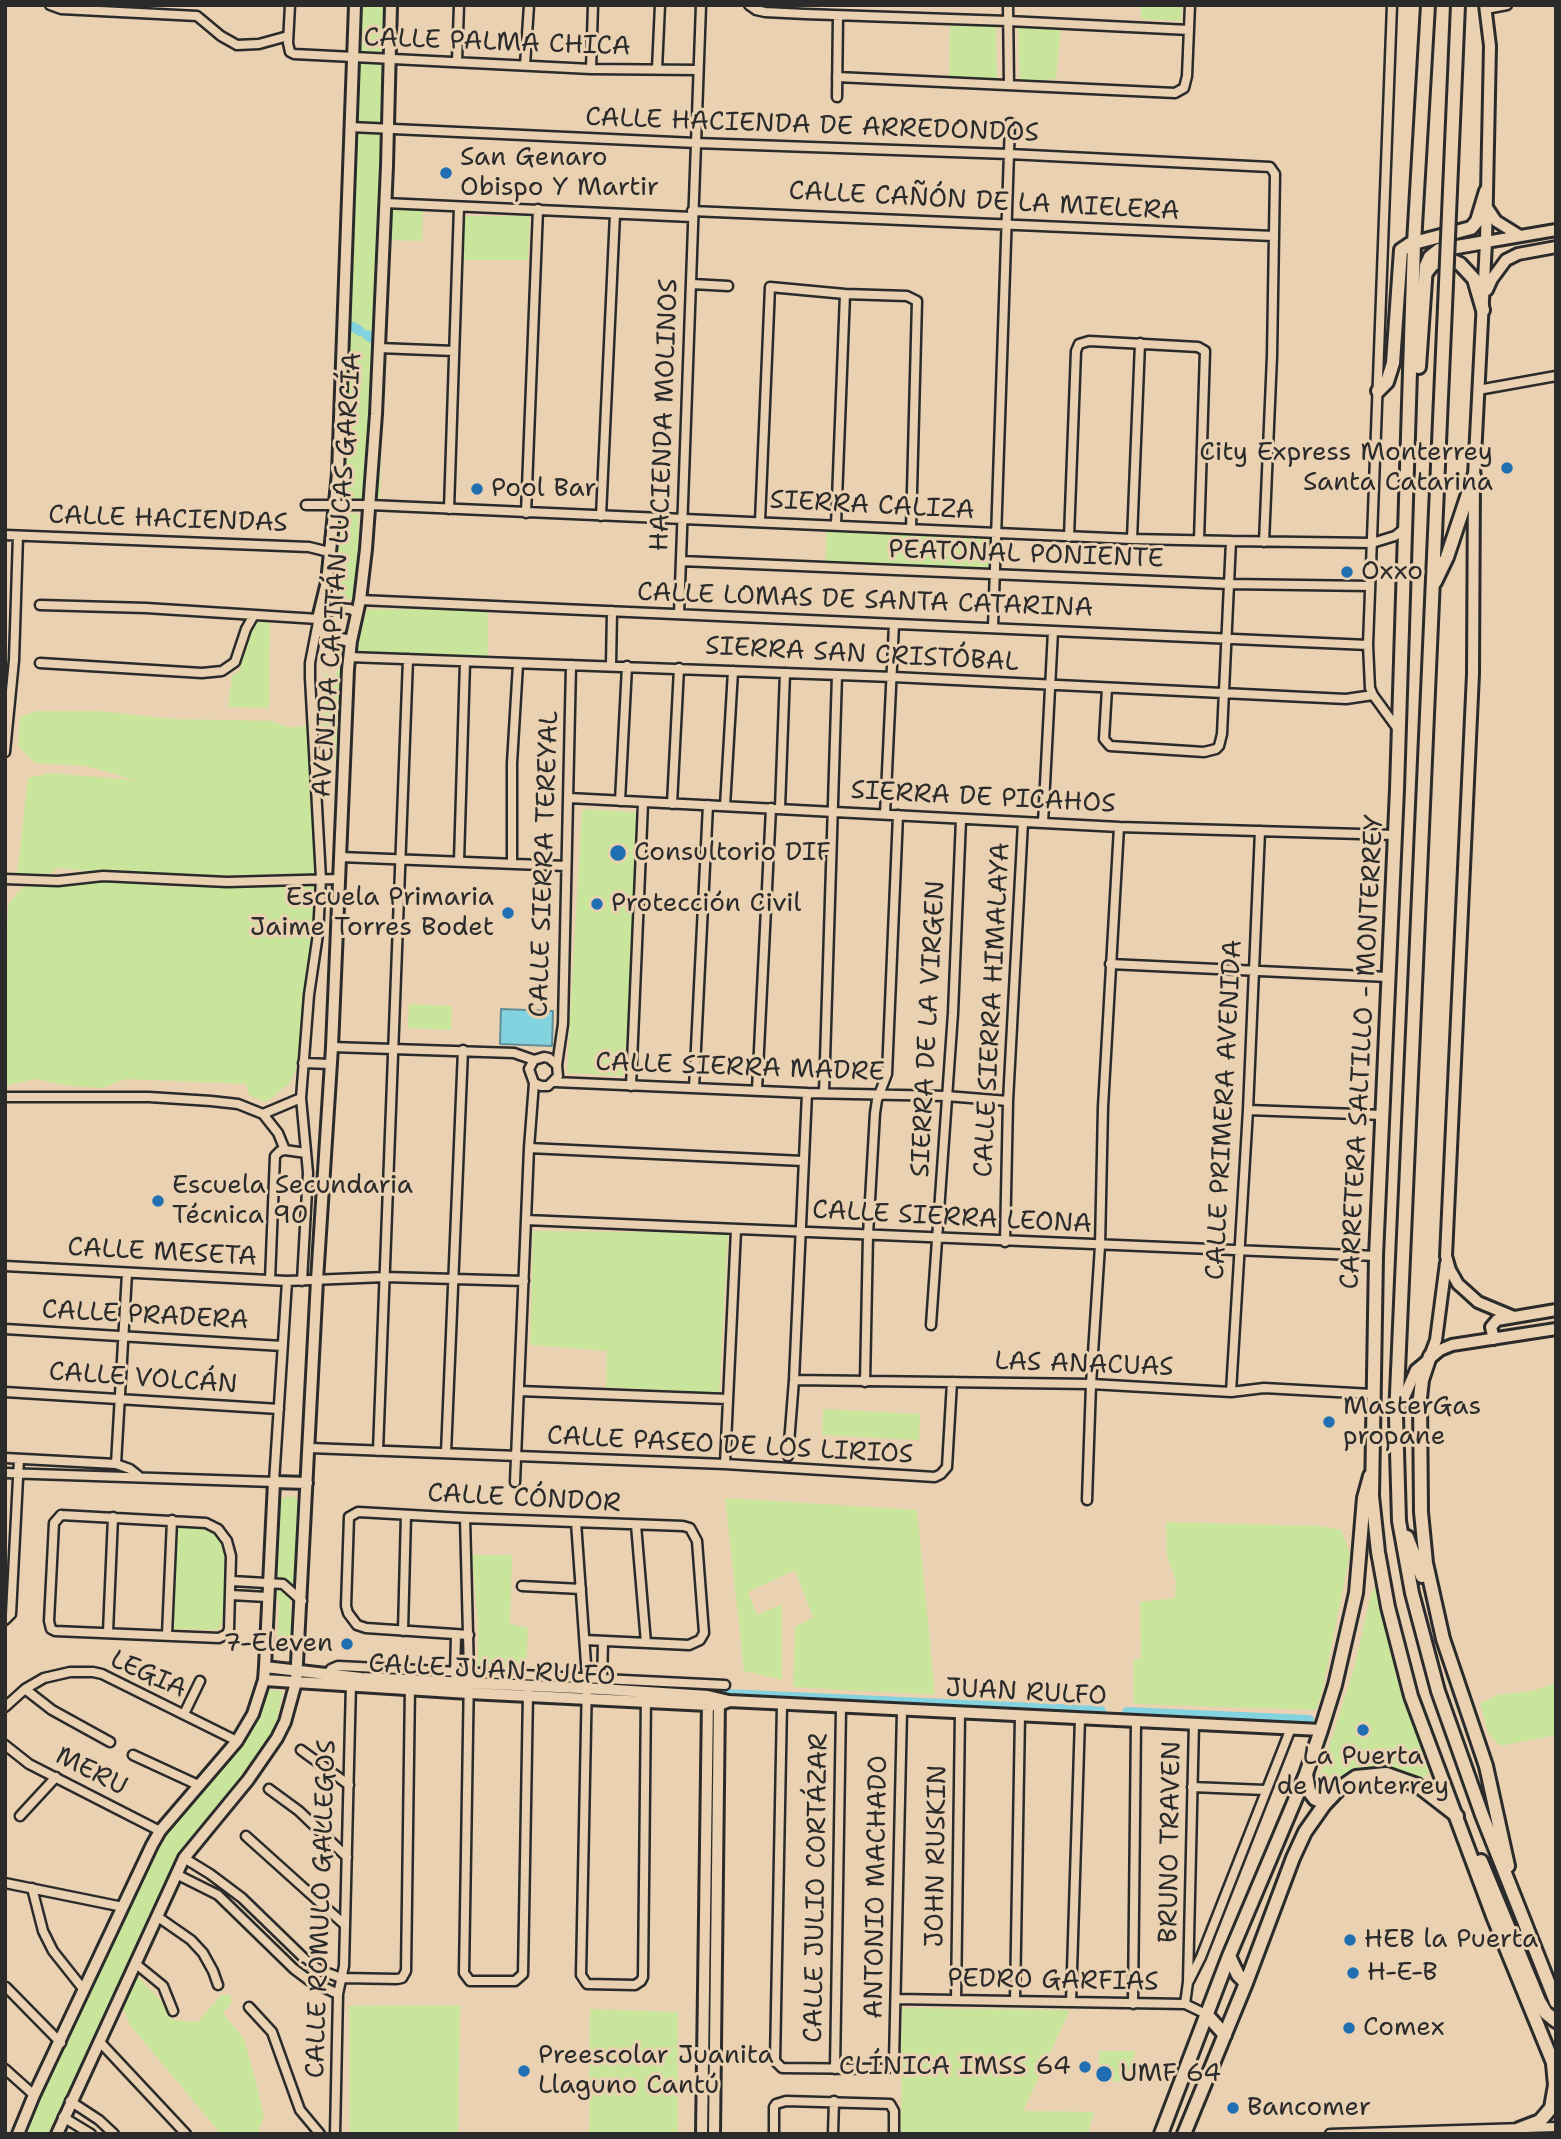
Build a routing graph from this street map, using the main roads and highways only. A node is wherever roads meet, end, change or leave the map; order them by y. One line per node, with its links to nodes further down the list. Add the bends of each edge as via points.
1 (1428, 5): 5 (main road, CARRETERA SALTILLO - MONTERREY)
2 (1458, 5): 11 (main road, CARRETERA SALTILLO - MONTERREY, bridge)
3 (1486, 191): 5 (main road, via 1478,221 1471,228)
4 (1486, 242): 6 (main road, via 1436,251 1428,261)
5 (1414, 243): 8 (main road, via 1400,252 1393,363 1387,382); 9 (main road, CARRETERA SALTILLO - MONTERREY)
6 (1426, 275): 7 (main road, via 1437,262 1456,261 1474,279); 9 (main road, via 1418,387)
7 (1483, 310)
8 (1378, 391)
9 (1410, 416): 13 (main road, CARRETERA SALTILLO - MONTERREY)
10 (1474, 476): 11 (main road)
11 (1433, 585): 14 (main road, CARRETERA SALTILLO - MONTERREY, via 1396,1416)
12 (1430, 1356): 15 (main road, via 1420,1389 1421,1512 1426,1563)
13 (1371, 1469): 16 (main road, via 1356,1592 1339,1672); 18 (main road, CARRETERA SALTILLO - MONTERREY, via 1373,1518 1393,1628 1411,1696)
14 (1399, 1521): 15 (main road); 20 (main road, CARRETERA SALTILLO - MONTERREY, via 1426,1654)
15 (1443, 1639): 20 (main road, via 1486,1766)
16 (1306, 1774): 17 (main road, via 1315,1799 1322,1801); 22 (main road)
17 (1332, 1795): 18 (main road, via 1356,1777 1385,1774 1417,1785); 24 (main road, via 1313,1819 1293,1858)
18 (1457, 1816): 19 (main road, CARRETERA SALTILLO - MONTERREY)
19 (1463, 1835): 29 (main road, via 1481,1861 1538,2001); 31 (main road, CARRETERA SALTILLO - MONTERREY)
20 (1515, 1897): 21 (main road, CARRETERA SALTILLO - MONTERREY)
21 (1533, 1945): 23 (main road); 27 (main road, CARRETERA SALTILLO - MONTERREY)
22 (1229, 1956): 24 (main road); 25 (main road)
23 (1556, 1977)
24 (1246, 1983): 26 (main road)
25 (1215, 1992): 26 (main road); 28 (main road)
26 (1239, 2000): 30 (main road)
27 (1556, 2002)
28 (1206, 2014): 30 (main road); 33 (main road)
29 (1556, 2021)
30 (1225, 2035): 34 (main road)
31 (1555, 2066): 32 (main road, via 1551,2108 1540,2121)
32 (1519, 2129)
33 (1161, 2134)
34 (1184, 2134)

